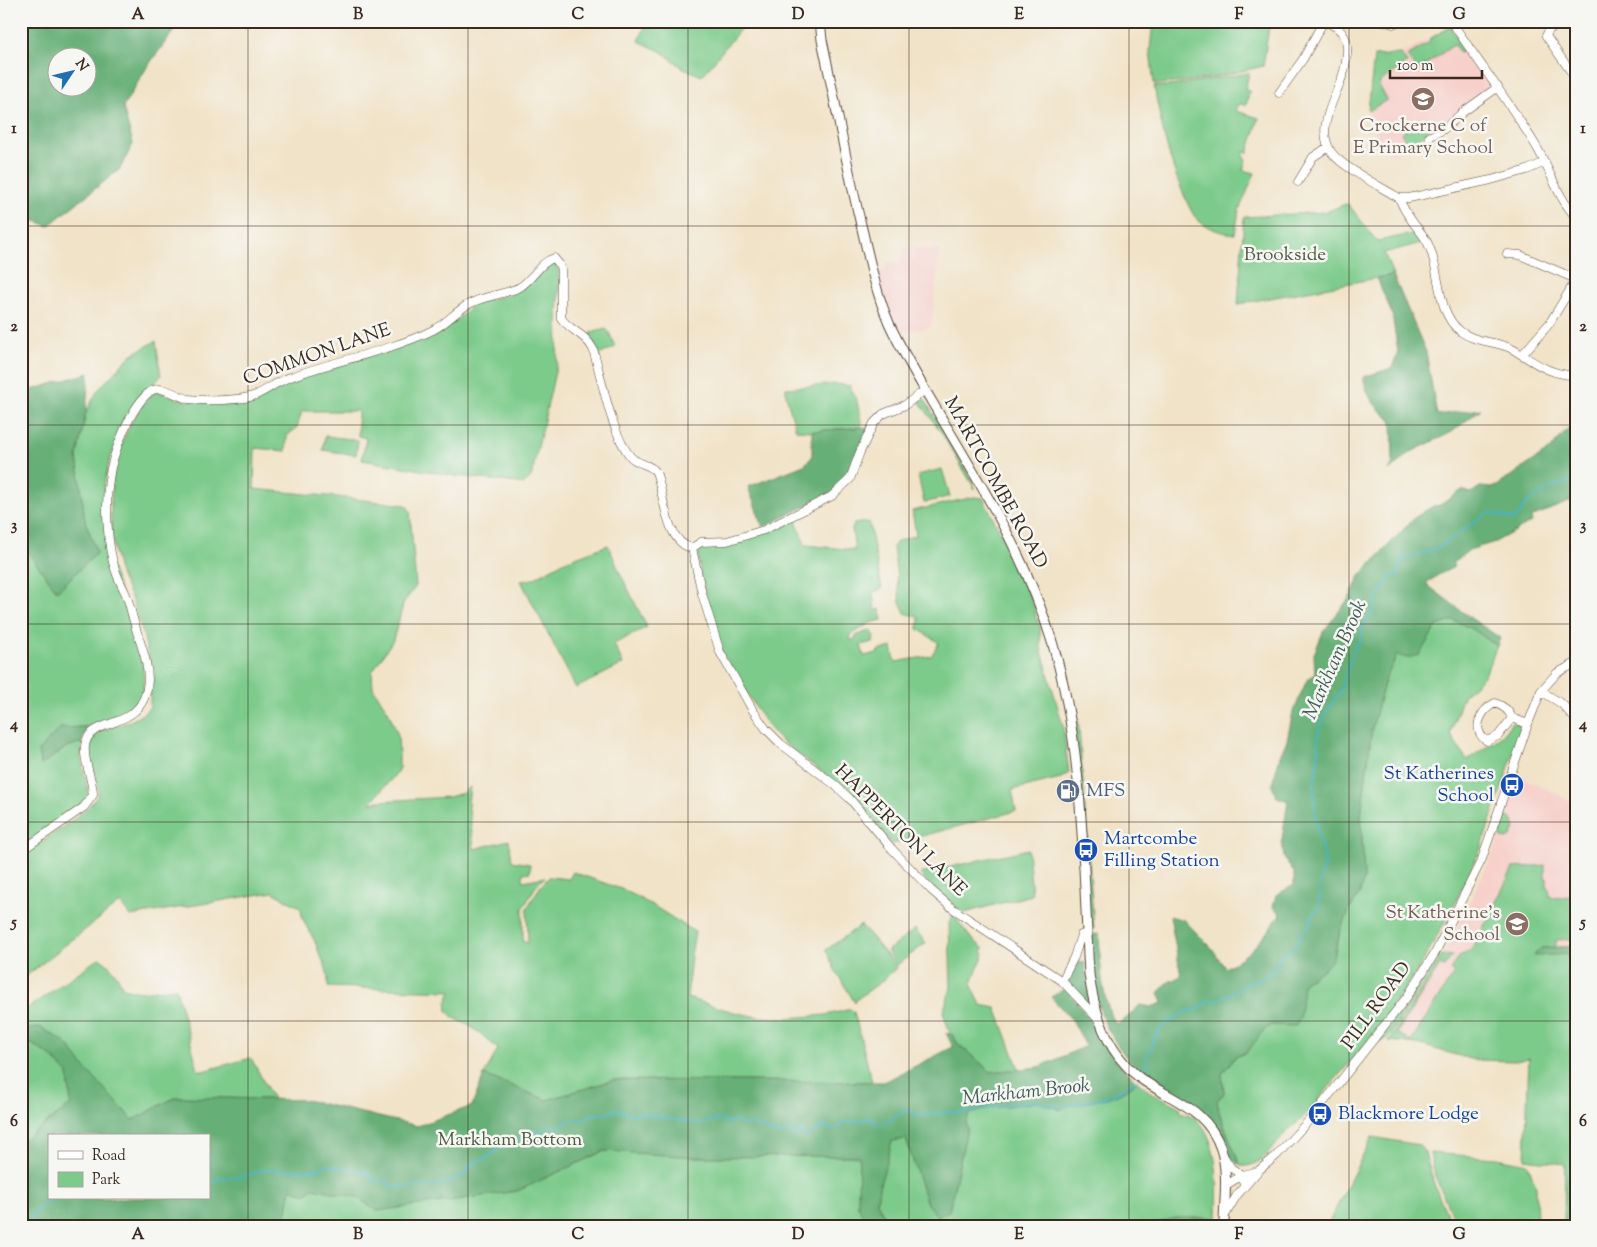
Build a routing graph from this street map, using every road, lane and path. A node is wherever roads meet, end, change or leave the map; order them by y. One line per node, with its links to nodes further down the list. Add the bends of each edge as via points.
1 (820, 21): 22 (main road, MARTCOMBE ROAD, via 856,208 877,290 891,327)
2 (1345, 21): 8 (street)
3 (1383, 21): 4 (street, via 1393,24)
4 (1399, 21)
5 (1451, 21): 10 (street)
6 (1563, 21): 9 (street, via 1549,30 1546,36)
7 (1326, 22): 8 (street); 11 (street)
8 (1338, 28): 13 (street, via 1347,46 1342,76 1326,121)
9 (1576, 79)
10 (1498, 87): 12 (street); 14 (street)
11 (1278, 93)
12 (1429, 137)
13 (1328, 147): 15 (street, via 1313,157); 16 (street, via 1343,164)
14 (1545, 162): 16 (street, via 1491,180); 17 (street, via 1562,198)
15 (1298, 182)
16 (1400, 198): 20 (street, via 1410,220 1430,247 1446,311 1452,322 1473,338 1504,345)
17 (1576, 217)
18 (1507, 254): 19 (street, via 1520,255)
19 (1576, 280): 20 (street, via 1549,324)
20 (1522, 355): 21 (street, via 1560,375)
21 (1576, 375)
22 (925, 390): 23 (street, via 905,405 883,414 874,423 850,479 832,496 764,530 728,541 701,542); 30 (main road, MARTCOMBE ROAD, via 1019,557 1053,646 1074,744)
23 (692, 548): 29 (street, COMMON LANE, via 681,543 672,527 653,467 632,458 620,439 589,341 561,318 561,269 554,258 545,262 522,286 467,305 434,330 398,345 285,379 254,396 189,399 158,388 137,408 117,447 107,497 110,548 143,649 147,692 142,704 132,714 100,728 88,738 85,754 93,789 90,800); 31 (street, HAPPERTON LANE, via 720,652 766,729 850,799 892,850 952,908)
24 (1576, 663): 25 (street, via 1557,673)
25 (1541, 691): 27 (street, via 1562,704); 28 (street, PILL ROAD)
26 (1512, 718): 26 (street, via 1492,740 1482,738 1478,726 1484,712 1495,703 1506,708); 28 (street)
27 (1576, 720)
28 (1528, 724): 34 (street, PILL ROAD, via 1482,859 1435,953 1398,1011 1338,1085 1294,1137)
29 (21, 851)
30 (1087, 933): 31 (street, via 1081,935); 32 (main road, MARTCOMBE ROAD, via 1092,995)
31 (1062, 981): 32 (street, HAPPERTON LANE)
32 (1098, 1019): 33 (main road, MARTCOMBE ROAD, via 1122,1061 1135,1074 1198,1114 1210,1127)
33 (1223, 1156): 35 (street, via 1231,1168); 37 (main road, MARTCOMBE ROAD)
34 (1258, 1170): 35 (street, PILL ROAD); 36 (street, PILL ROAD)
35 (1242, 1175): 36 (street); 37 (street, PILL ROAD)
36 (1244, 1186): 38 (street, PILL ROAD)
37 (1225, 1190): 38 (street); 39 (main road, MARTCOMBE ROAD)
38 (1237, 1195): 39 (street, PILL ROAD)
39 (1224, 1222)

